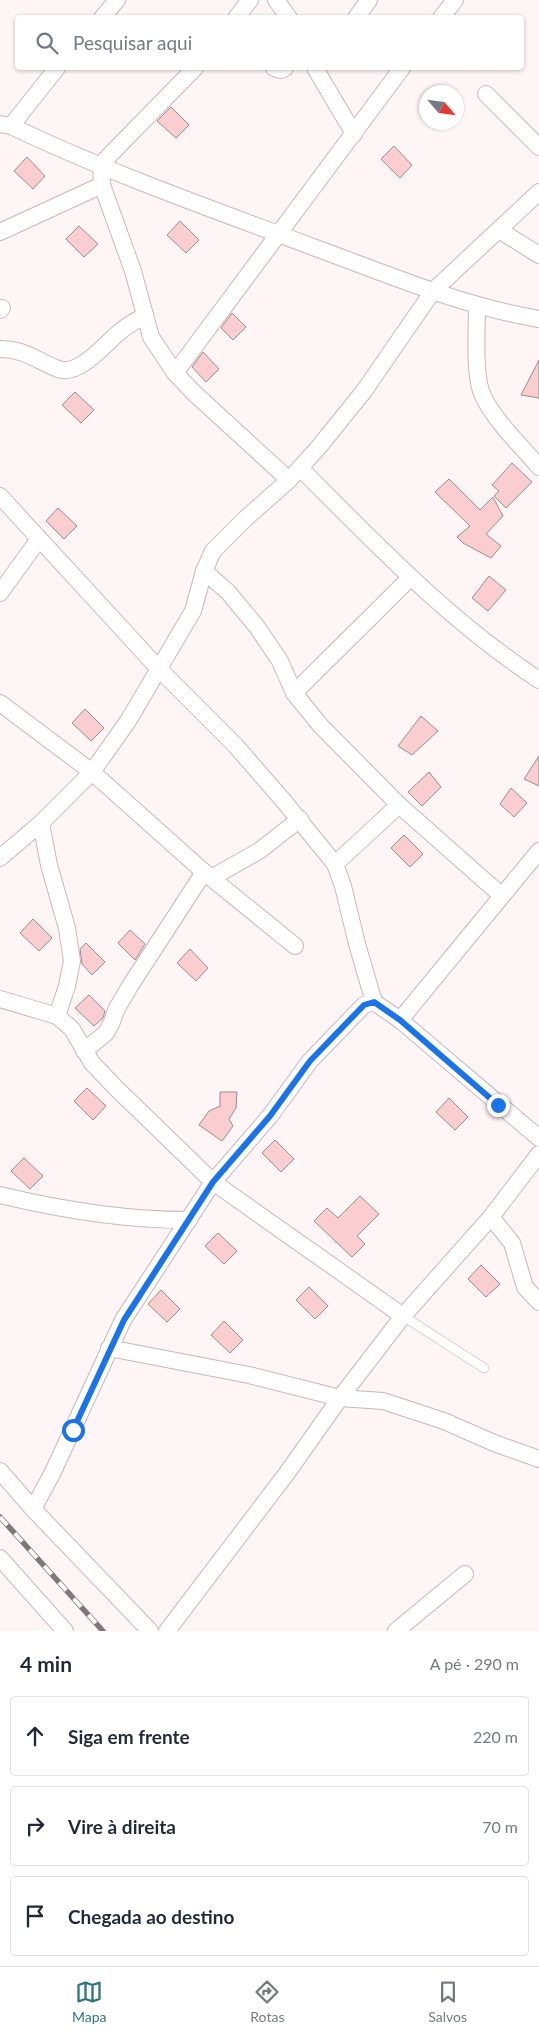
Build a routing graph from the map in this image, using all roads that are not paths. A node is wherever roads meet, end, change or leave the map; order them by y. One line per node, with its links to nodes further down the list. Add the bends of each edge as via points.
1 (118, 0): 6 (street)
2 (250, 0): 7 (street)
3 (276, 0): 8 (street)
4 (369, 0): 9 (street)
5 (455, 0): 10 (street)
6 (105, 15)
7 (238, 15)
8 (287, 15)
9 (358, 15)
10 (443, 15)
11 (55, 70): 16 (street)
12 (193, 70): 19 (street)
13 (316, 70): 17 (street)
14 (401, 70): 17 (street)
15 (486, 94): 18 (street)
16 (6, 125): 19 (street)
17 (354, 134): 24 (street)
18 (539, 147)
19 (101, 164): 20 (street); 24 (street, via 183,199)
20 (102, 185): 23 (street); 28 (street)
21 (539, 192): 22 (street)
22 (499, 230): 25 (street); 26 (street)
23 (0, 232)
24 (279, 234): 26 (street); 31 (street)
25 (539, 255)
26 (433, 291): 27 (street); 33 (street, via 364,391)
27 (477, 306): 29 (street); 32 (street, via 476,343 481,390 491,410)
28 (145, 315): 30 (street, via 122,329 93,356 68,371 20,351); 31 (street, via 151,337)
29 (539, 319)
30 (0, 349)
31 (175, 373): 33 (street, via 193,392)
32 (539, 467)
33 (294, 474): 36 (street, via 214,551); 37 (street)
34 (0, 496): 35 (street)
35 (39, 539): 38 (street); 39 (street)
36 (204, 571): 39 (street, via 194,611); 41 (street, via 228,592 257,627 280,662)
37 (410, 578): 40 (street, via 461,622); 41 (street)
38 (0, 593)
39 (159, 670): 43 (street); 45 (street, via 235,745)
40 (539, 680)
41 (294, 693): 44 (street, via 320,725)
42 (0, 703): 43 (street)
43 (92, 772): 46 (street); 50 (street)
44 (399, 805): 49 (street); 51 (street)
45 (300, 819): 49 (street); 50 (street, via 259,851)
46 (41, 823): 48 (street); 55 (street, via 72,961)
47 (539, 851): 51 (street)
48 (0, 858)
49 (335, 864): 54 (street)
50 (207, 875): 52 (street); 57 (street, via 130,986 106,1033)
51 (502, 896): 56 (street)
52 (295, 946)
53 (0, 999): 55 (street)
54 (374, 1002): 56 (street); 60 (street, via 364,1005 354,1014 310,1061 270,1116)
55 (57, 1016): 57 (street, via 72,1029)
56 (400, 1020): 58 (street)
57 (84, 1051): 60 (street, via 116,1088)
58 (539, 1138)
59 (539, 1154): 62 (street)
60 (213, 1182): 63 (street); 65 (street)
61 (0, 1195): 63 (street, via 50,1208 151,1220)
62 (491, 1217): 64 (street, via 512,1243 525,1287); 65 (street)
63 (189, 1220): 66 (street)
64 (539, 1302)
65 (403, 1316): 67 (lane); 68 (street)
66 (109, 1348): 68 (street, via 249,1374); 71 (street, via 52,1474)
67 (484, 1368)
68 (340, 1398): 69 (street, via 383,1401); 76 (street)
69 (539, 1458)
70 (0, 1471): 71 (street)
71 (32, 1509): 75 (street)
72 (0, 1558): 74 (street)
73 (465, 1574): 77 (street)
74 (65, 1631)
75 (150, 1631)
76 (167, 1631)
77 (396, 1631)

